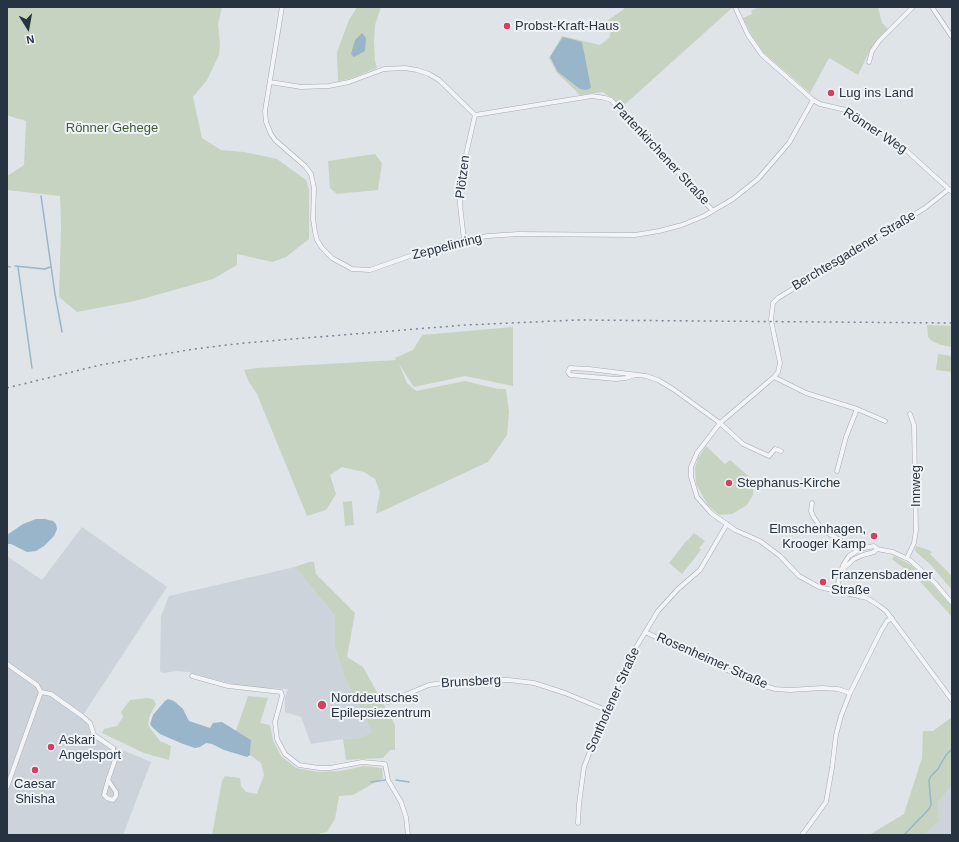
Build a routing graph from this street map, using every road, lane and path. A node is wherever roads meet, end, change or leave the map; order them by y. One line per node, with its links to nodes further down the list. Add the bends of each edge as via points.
1 (282, 7): 7 (street, Zeppelinring)
2 (735, 7): 8 (street, Rönner Weg, via 748,35 762,55)
3 (913, 7): 6 (street, via 879,41 872,51)
4 (932, 7): 5 (street)
5 (952, 37)
6 (869, 62)
7 (270, 82): 9 (street, via 301,87 329,86 349,82 384,69 405,68 423,72 439,80); 12 (street, Zeppelinring, via 265,111 268,129 275,140 311,174 314,188 313,219 317,240 332,258 352,270 370,270)
8 (813, 100): 10 (street, Rönner Weg, via 846,110 898,143); 11 (street, Zeppelinring, via 789,143 772,164 746,189)
9 (475, 115): 11 (street, Partenkirchener Straße, via 592,96 611,100); 12 (street, Plötzen, via 460,181)
10 (951, 191): 14 (street, Berchtesgadener Straße, via 778,298 774,303 771,320 780,364)
11 (713, 211): 12 (street, Zeppelinring, via 682,225 635,235 518,234)
12 (464, 240)
13 (635, 375): 13 (street, via 570,368 568,372 570,375 616,378); 18 (street, via 652,378 673,389)
14 (774, 377): 15 (street, via 806,393); 18 (street)
15 (858, 409): 17 (street); 20 (street, via 846,437)
16 (910, 414): 25 (street, Innweg, via 914,425 916,530 914,543)
17 (885, 421)
18 (720, 423): 19 (street, via 742,444 769,456 775,449); 22 (street, via 697,453 691,467 691,477 697,497 704,506)
19 (782, 451)
20 (837, 471)
21 (812, 503): 24 (street, via 813,516 822,528)
22 (727, 524): 27 (street, via 768,547 804,580); 30 (street, Sonthofener Straße, via 700,570 658,611)
23 (878, 548): 24 (street, via 874,546); 25 (street); 26 (street, via 854,560)
24 (857, 550): 26 (street, via 846,560)
25 (907, 558): 28 (street, via 924,572)
26 (842, 570): 27 (street)
27 (836, 591): 29 (street, via 867,598 878,604)
28 (952, 604)
29 (892, 618): 34 (street, via 881,631); 35 (street)
30 (645, 632): 34 (street, Rosenheimer Straße, via 775,689 822,688); 37 (street, Sonthofener Straße, via 629,659)
31 (7, 664): 33 (street, via 38,685)
32 (192, 676): 41 (street, via 233,687 281,692 275,722 277,739 285,754 299,765 330,768 362,762 385,764 388,780 401,802 406,817)
33 (41, 692): 38 (street, via 51,694 82,716 90,723 94,734 113,748 115,760); 39 (street)
34 (850, 693): 42 (street, via 836,735 826,802)
35 (952, 700)
36 (388, 702): 37 (street, Brunsberg, via 429,685 444,682 509,680 534,683)
37 (606, 710): 40 (street, Sonthofener Straße, via 584,767)
38 (108, 780)
39 (7, 787)
40 (578, 823)
41 (408, 835)
42 (802, 835)

